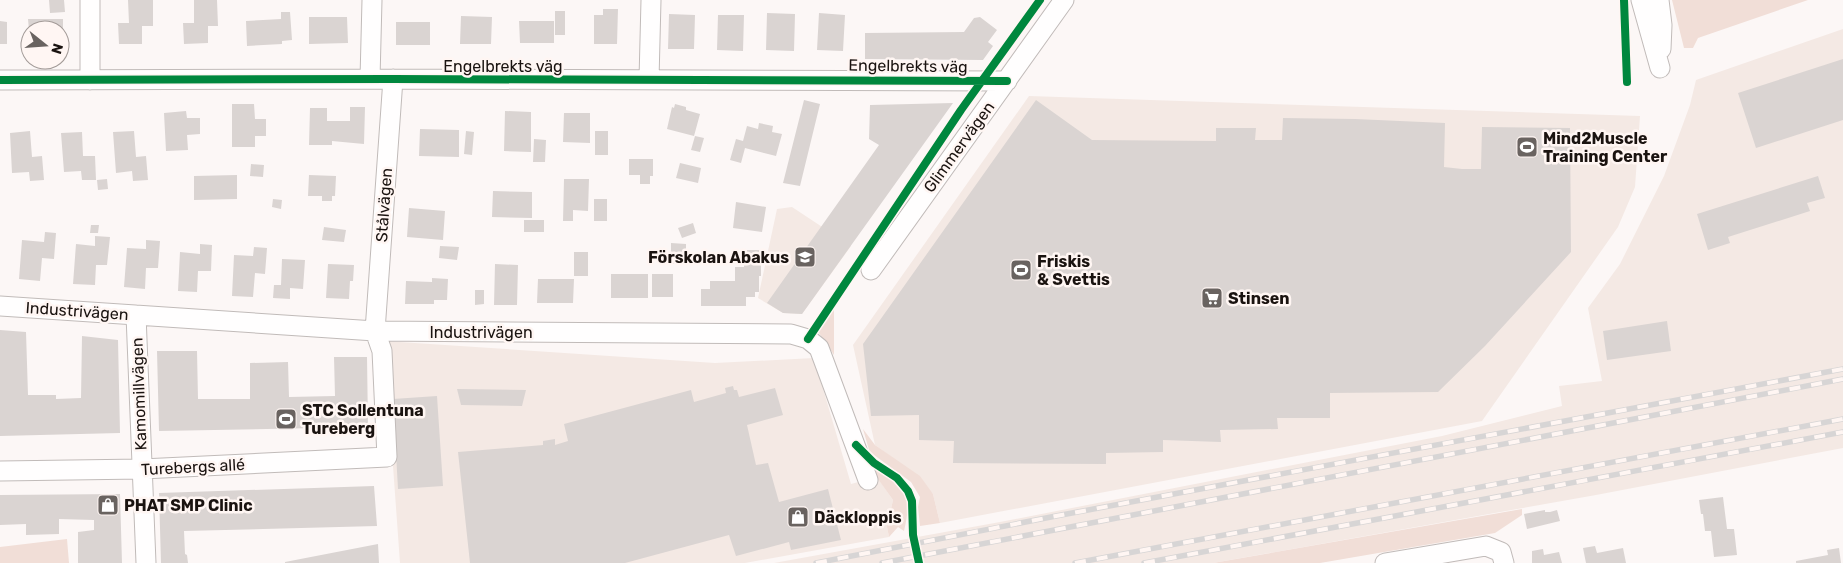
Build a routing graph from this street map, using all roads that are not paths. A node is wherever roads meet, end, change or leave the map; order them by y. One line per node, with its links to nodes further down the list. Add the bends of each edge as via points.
1 (90, 0): 10 (street)
2 (372, 0): 7 (street)
3 (650, 0): 11 (street)
4 (1064, 0): 12 (street, Glimmervägen)
5 (1641, 0): 6 (street, via 1660,68 1662,25)
6 (1659, 0)
7 (370, 79): 8 (street, Engelbrekts väg); 10 (street, Engelbrekts väg)
8 (393, 79): 11 (street, Engelbrekts väg); 16 (street, Stålvägen)
9 (0, 80): 10 (street, Engelbrekts väg)
10 (90, 80)
11 (649, 80): 12 (street, Engelbrekts väg)
12 (1007, 81): 13 (street, Glimmervägen)
13 (872, 270)
14 (0, 306): 15 (street, Industrivägen)
15 (136, 315): 16 (street, Industrivägen); 17 (street, Kamomillvägen)
16 (375, 331): 17 (street, Turebergs allé, via 382,350 387,457); 19 (street, Industrivägen, via 791,334 808,339 819,348)
17 (142, 469): 18 (street, Turebergs allé); 20 (street, Kamomillvägen)
18 (0, 471)
19 (868, 480)
20 (146, 563)
21 (1385, 563): 22 (street, via 1486,546 1501,552)
22 (1504, 563)

